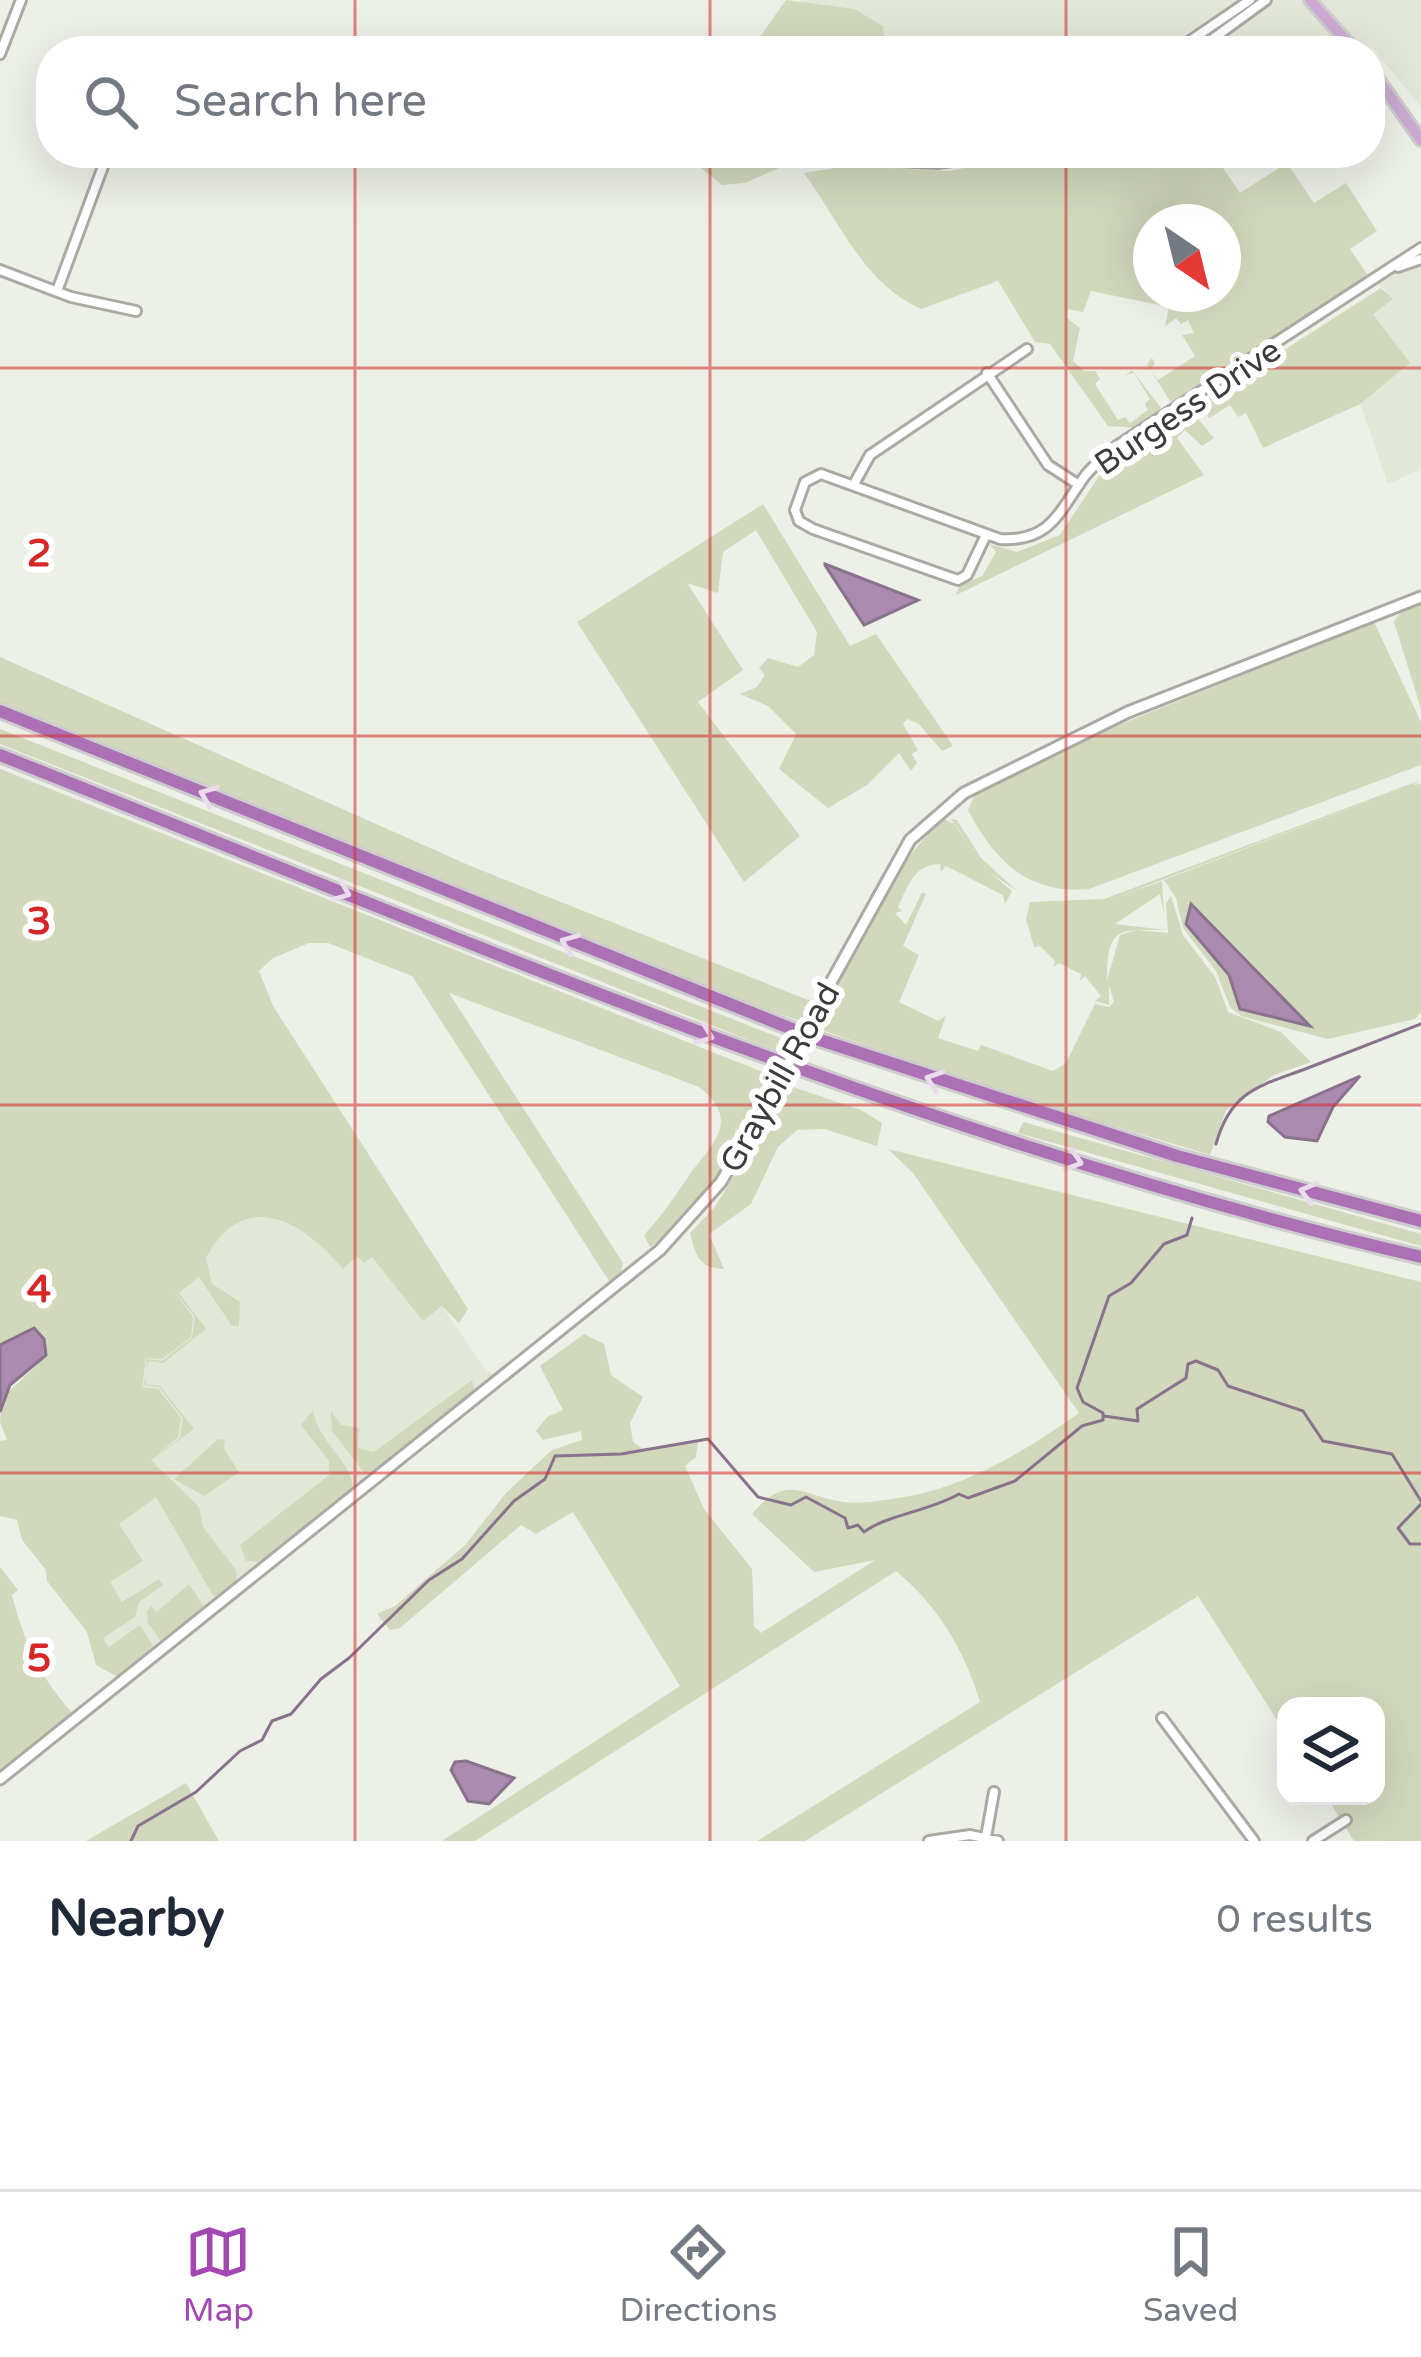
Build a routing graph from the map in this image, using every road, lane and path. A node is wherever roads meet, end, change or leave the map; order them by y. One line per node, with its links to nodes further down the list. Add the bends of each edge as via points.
1 (21, 0): 8 (street)
2 (1250, 0): 5 (street)
3 (1266, 0): 6 (street)
4 (1310, 0): 7 (main road)
5 (1197, 36)
6 (1217, 36)
7 (1342, 36)
8 (0, 54)
9 (1385, 89): 10 (main road)
10 (1421, 140)
11 (102, 168): 16 (street)
12 (1421, 248): 14 (street, Burgess Drive)
13 (1421, 259): 14 (street, Burgess Drive)
14 (1397, 268): 21 (street, Burgess Drive, via 1118,445)
15 (0, 270): 16 (street)
16 (57, 291): 17 (street)
17 (136, 311)
18 (1028, 350): 19 (street)
19 (987, 374): 20 (street, via 870,455); 21 (street, via 1048,465)
20 (854, 484): 22 (street, Burgess Drive); 22 (street, via 821,474 806,482 795,510 800,521 958,580)
21 (1079, 485): 22 (street, Burgess Drive, via 1045,531 1007,540)
22 (986, 535)
23 (1421, 597): 29 (street, Graybill Road, bridge, via 1128,712 964,793 910,840 721,1182 660,1250)
24 (0, 711): 26 (highway, one-way to 24, via 1156,1150 817,1039)
25 (0, 755): 27 (highway, one-way to 27, via 658,1017 927,1114 1154,1186)
26 (1421, 1221)
27 (1421, 1257)
28 (1162, 1718): 35 (street)
29 (0, 1779)
30 (994, 1792): 32 (street)
31 (1346, 1820): 36 (street)
32 (986, 1837): 33 (street); 34 (street)
33 (929, 1841)
34 (998, 1841)
35 (1254, 1841)
36 (1312, 1841)

